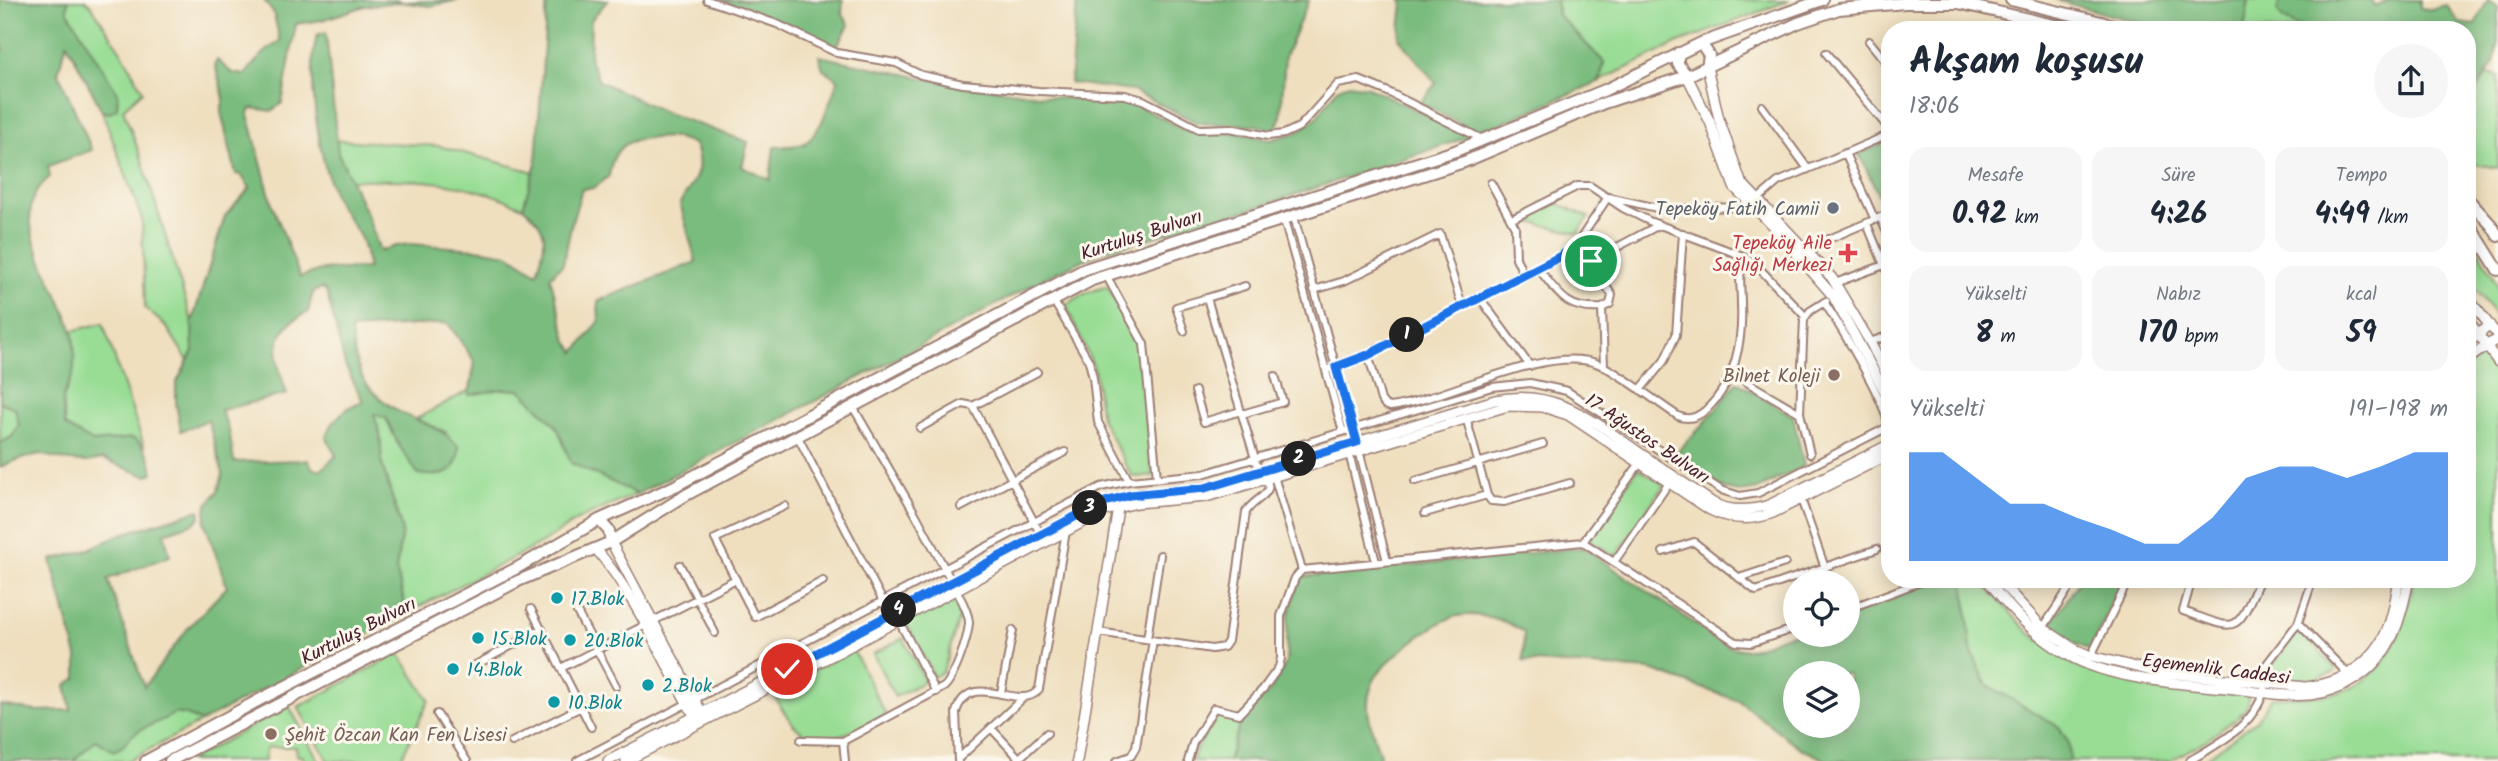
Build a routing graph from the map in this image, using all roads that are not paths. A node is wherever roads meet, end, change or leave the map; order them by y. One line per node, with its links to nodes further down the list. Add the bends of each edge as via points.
1 (707, 0): 16 (street, via 777,24 837,52 888,61 921,75 988,86 1136,97 1199,129 1284,134 1306,121 1338,84 1359,80)
2 (1822, 0): 7 (highway)
3 (2011, 0): 5 (highway)
4 (2037, 21): 11 (highway, via 1941,1 1853,7 1798,23)
5 (2097, 21)
6 (1869, 41): 10 (street)
7 (1701, 43): 8 (highway); 11 (highway, via 1709,55)
8 (1678, 53): 12 (highway, via 1678,64); 16 (highway, Kurtuluş Bulvarı, via 1605,90)
9 (1826, 53): 14 (street)
10 (1881, 56)
11 (1707, 67): 12 (highway); 21 (main road, via 1735,167)
12 (1687, 76): 21 (main road, via 1732,183); 25 (highway, Kurtuluş Bulvarı, via 1604,103 1464,162)
13 (1762, 107): 18 (street)
14 (1881, 121)
15 (1881, 136): 17 (street)
16 (1483, 140): 113 (highway, Kurtuluş Bulvarı, via 1092,267 698,474)
17 (1845, 153): 18 (street); 24 (street)
18 (1808, 169): 21 (street, via 1772,185)
19 (1491, 183): 26 (street)
20 (1608, 197): 21 (street, via 1662,209 1735,208); 26 (street, via 1582,185); 29 (street); 33 (street)
21 (1754, 202): 35 (main road); 46 (main road)
22 (2476, 208): 32 (highway)
23 (1881, 216): 24 (street)
24 (1877, 218): 27 (street); 28 (street)
25 (1289, 219): 41 (highway, Kurtuluş Bulvarı); 45 (street); 51 (street)
26 (1512, 219): 42 (street, via 1517,261)
27 (1867, 224): 34 (street); 35 (street, via 1829,239)
28 (1881, 224)
29 (1659, 225): 30 (street); 37 (street)
30 (1683, 233): 36 (street); 78 (street, via 1676,335 1668,355)
31 (2476, 235): 40 (highway)
32 (2498, 236)
33 (1577, 244): 37 (street); 39 (street)
34 (1881, 252)
35 (1809, 253): 43 (main road)
36 (1743, 256): 56 (street); 75 (street, via 1740,339)
37 (1591, 261): 54 (street, via 1612,295 1610,304)
38 (1881, 266): 43 (street)
39 (1538, 268): 42 (street); 54 (street, via 1570,304)
40 (2498, 270)
41 (1106, 275): 50 (highway, Kurtuluş Bulvarı); 101 (street, via 1144,344)
42 (1524, 275): 48 (street)
43 (1835, 283): 64 (main road)
44 (1245, 286): 47 (street)
45 (1314, 290): 49 (street); 53 (street, via 1344,281 1440,234)
46 (1833, 296): 52 (street); 77 (main road)
47 (1207, 298): 59 (street, via 1176,307); 83 (street)
48 (1480, 298): 53 (street); 70 (street)
49 (1317, 299): 51 (street); 71 (street)
50 (1053, 300): 82 (highway, Kurtuluş Bulvarı); 103 (street, via 1089,362 1098,422)
51 (1307, 301): 73 (street)
52 (1824, 302): 56 (street); 80 (street)
53 (1462, 306): 67 (street)
54 (1602, 308): 72 (street)
55 (2476, 308): 57 (main road)
56 (1805, 316): 85 (street)
57 (2490, 325): 60 (main road); 62 (main road)
58 (2476, 330): 60 (main road)
59 (1184, 331)
60 (2479, 334): 61 (main road); 65 (main road)
61 (2476, 336)
62 (2498, 337): 65 (main road)
63 (1881, 338): 64 (street)
64 (1870, 342): 69 (main road)
65 (2487, 345): 66 (main road); 68 (main road)
66 (2476, 353)
67 (1368, 355): 70 (street, via 1381,400 1390,407); 71 (street)
68 (2498, 362)
69 (1881, 363)
70 (1530, 366): 72 (street, via 1570,361)
71 (1336, 367): 73 (street); 87 (street)
72 (1604, 367): 78 (street)
73 (1326, 370): 89 (street)
74 (1037, 372): 81 (street)
75 (1731, 373): 78 (street, via 1710,406 1690,419); 85 (street)
76 (1275, 376): 83 (street, via 1283,402)
77 (1881, 384)
78 (1640, 390)
79 (1195, 391): 83 (street, via 1204,422)
80 (1881, 405)
81 (973, 406): 86 (street, via 963,404); 102 (street)
82 (853, 407): 90 (highway, Kurtuluş Bulvarı); 130 (street)
83 (1242, 412): 97 (street)
84 (1465, 413): 92 (main road, 17 Ağustos Bulvarı); 98 (street); 99 (main road, 17 Ağustos Bulvarı, via 1516,405 1552,409); 108 (main road, 17 Ağustos Bulvarı, via 1513,397 1543,398 1589,418 1713,503 1734,510 1760,508)
85 (1800, 413): 95 (street)
86 (920, 428)
87 (1353, 429): 88 (street, via 1492,387 1541,384 1573,394 1735,496 1766,490); 89 (street); 92 (street)
88 (1881, 431)
89 (1343, 432): 97 (street)
90 (798, 437): 118 (highway, Kurtuluş Bulvarı, via 686,495); 147 (street)
91 (1543, 444): 98 (street)
92 (1355, 448): 100 (main road, 17 Ağustos Bulvarı); 100 (main road, 17 Ağustos Bulvarı); 124 (street); 125 (street)
93 (1881, 449): 108 (main road, 17 Ağustos Bulvarı)
94 (1065, 452): 102 (street)
95 (1810, 454)
96 (1881, 458): 108 (main road, 17 Ağustos Bulvarı)
97 (1255, 459): 100 (street); 101 (street, via 1203,474)
98 (1478, 463): 104 (street); 107 (street)
99 (1640, 463): 106 (main road, 17 Ağustos Bulvarı); 119 (street)
100 (1266, 475): 109 (main road, 17 Ağustos Bulvarı); 131 (street); 161 (street, via 1267,491 1246,512 1226,645 1212,649)
101 (1157, 478): 103 (street)
102 (1012, 480): 111 (street); 114 (street)
103 (1129, 481): 114 (street, via 1101,488)
104 (1415, 481)
105 (1570, 483): 107 (street, via 1500,502)
106 (1669, 483): 108 (main road, 17 Ağustos Bulvarı, via 1710,510 1737,519 1767,515); 126 (street)
107 (1486, 495): 112 (street)
108 (1800, 495): 129 (street)
109 (1119, 502): 116 (main road, 17 Ağustos Bulvarı); 117 (main road, 17 Ağustos Bulvarı, via 1101,503); 158 (main road)
110 (785, 506): 133 (street, via 715,539)
111 (961, 507)
112 (1425, 513)
113 (599, 520): 115 (highway); 118 (highway, via 609,531)
114 (1034, 523): 117 (street); 130 (street)
115 (585, 528): 120 (highway); 185 (highway, Kurtuluş Bulvarı)
116 (1066, 531): 135 (main road, 17 Ağustos Bulvarı); 172 (street, via 1039,689)
117 (1041, 535): 135 (main road, 17 Ağustos Bulvarı)
118 (611, 542): 120 (highway); 153 (main road)
119 (1583, 542): 124 (street); 126 (street)
120 (596, 549): 153 (main road); 186 (highway, Kurtuluş Bulvarı, via 518,581)
121 (1877, 549): 129 (street)
122 (1663, 552): 132 (street, via 1693,542)
123 (1160, 555): 161 (street)
124 (1387, 561): 125 (street)
125 (1376, 562): 131 (street)
126 (1614, 562): 159 (street, via 1741,644)
127 (1786, 563): 132 (street)
128 (680, 565): 146 (street)
129 (1825, 568): 132 (street, via 1760,591)
130 (945, 570): 135 (street); 147 (street)
131 (1302, 570): 194 (street, via 1281,616 1279,667 1239,714 1214,708)
132 (1739, 578)
133 (736, 579): 134 (street, via 755,617); 146 (street)
134 (823, 581)
135 (954, 586): 151 (main road, 17 Ağustos Bulvarı); 152 (main road, 17 Ağustos Bulvarı); 170 (street, via 966,610 968,629 951,680)
136 (1903, 588): 148 (street)
137 (1994, 588): 169 (main road, Egemenlik Caddesi, via 2030,627 2080,661 2156,681)
138 (2006, 588): 155 (main road, Egemenlik Caddesi)
139 (2070, 588): 155 (street)
140 (2125, 588): 163 (street)
141 (2189, 588): 142 (street, via 2183,611 2227,626 2242,618)
142 (2256, 588)
143 (2310, 588): 154 (street)
144 (2397, 588): 166 (main road, Egemenlik Caddesi, via 2385,634 2368,658)
145 (2407, 588): 169 (main road, Egemenlik Caddesi, via 2394,636 2360,676 2318,693 2300,695)
146 (697, 599): 153 (street); 160 (street)
147 (883, 602): 151 (street); 173 (street)
148 (1860, 604)
149 (531, 609): 156 (street)
150 (578, 612): 162 (street)
151 (890, 615): 176 (main road, 17 Ağustos Bulvarı)
152 (899, 621): 170 (street); 176 (main road, 17 Ağustos Bulvarı)
153 (648, 622): 162 (street); 173 (main road)
154 (2298, 623): 166 (street); 167 (street)
155 (2043, 628): 163 (main road, Egemenlik Caddesi)
156 (542, 629): 164 (street); 165 (street)
157 (1013, 630): 171 (street)
158 (1098, 632): 161 (street); 192 (main road)
159 (1783, 632)
160 (715, 633)
161 (1150, 640): 193 (street, via 1136,747 1131,756)
162 (597, 648): 165 (street); 168 (street)
163 (2091, 656): 167 (main road, Egemenlik Caddesi, via 2156,672)
164 (472, 667)
165 (561, 668): 174 (street)
166 (2348, 674): 169 (main road, Egemenlik Caddesi, via 2311,686)
167 (2253, 682): 169 (main road, Egemenlik Caddesi)
168 (617, 686)
169 (2264, 688): 195 (street, via 2247,720)
170 (936, 692): 181 (street)
171 (1001, 693): 172 (street); 183 (street, via 975,692 959,705)
172 (1023, 698): 178 (street)
173 (691, 702): 176 (main road); 188 (street)
174 (581, 707): 177 (street); 182 (street)
175 (437, 714): 187 (street)
176 (700, 718): 189 (main road, 17 Ağustos Bulvarı); 190 (main road, 17 Ağustos Bulvarı)
177 (591, 727)
178 (992, 729): 183 (street); 184 (street)
179 (1046, 733): 184 (street)
180 (801, 740): 181 (street)
181 (843, 741): 191 (street)
182 (512, 742)
183 (958, 760)
184 (1018, 760)
185 (146, 761)
186 (170, 761)
187 (467, 761)
188 (577, 761)
189 (608, 761)
190 (626, 761)
191 (845, 761)
192 (1077, 761)
193 (1118, 761)
194 (1188, 761)
195 (2189, 761)

